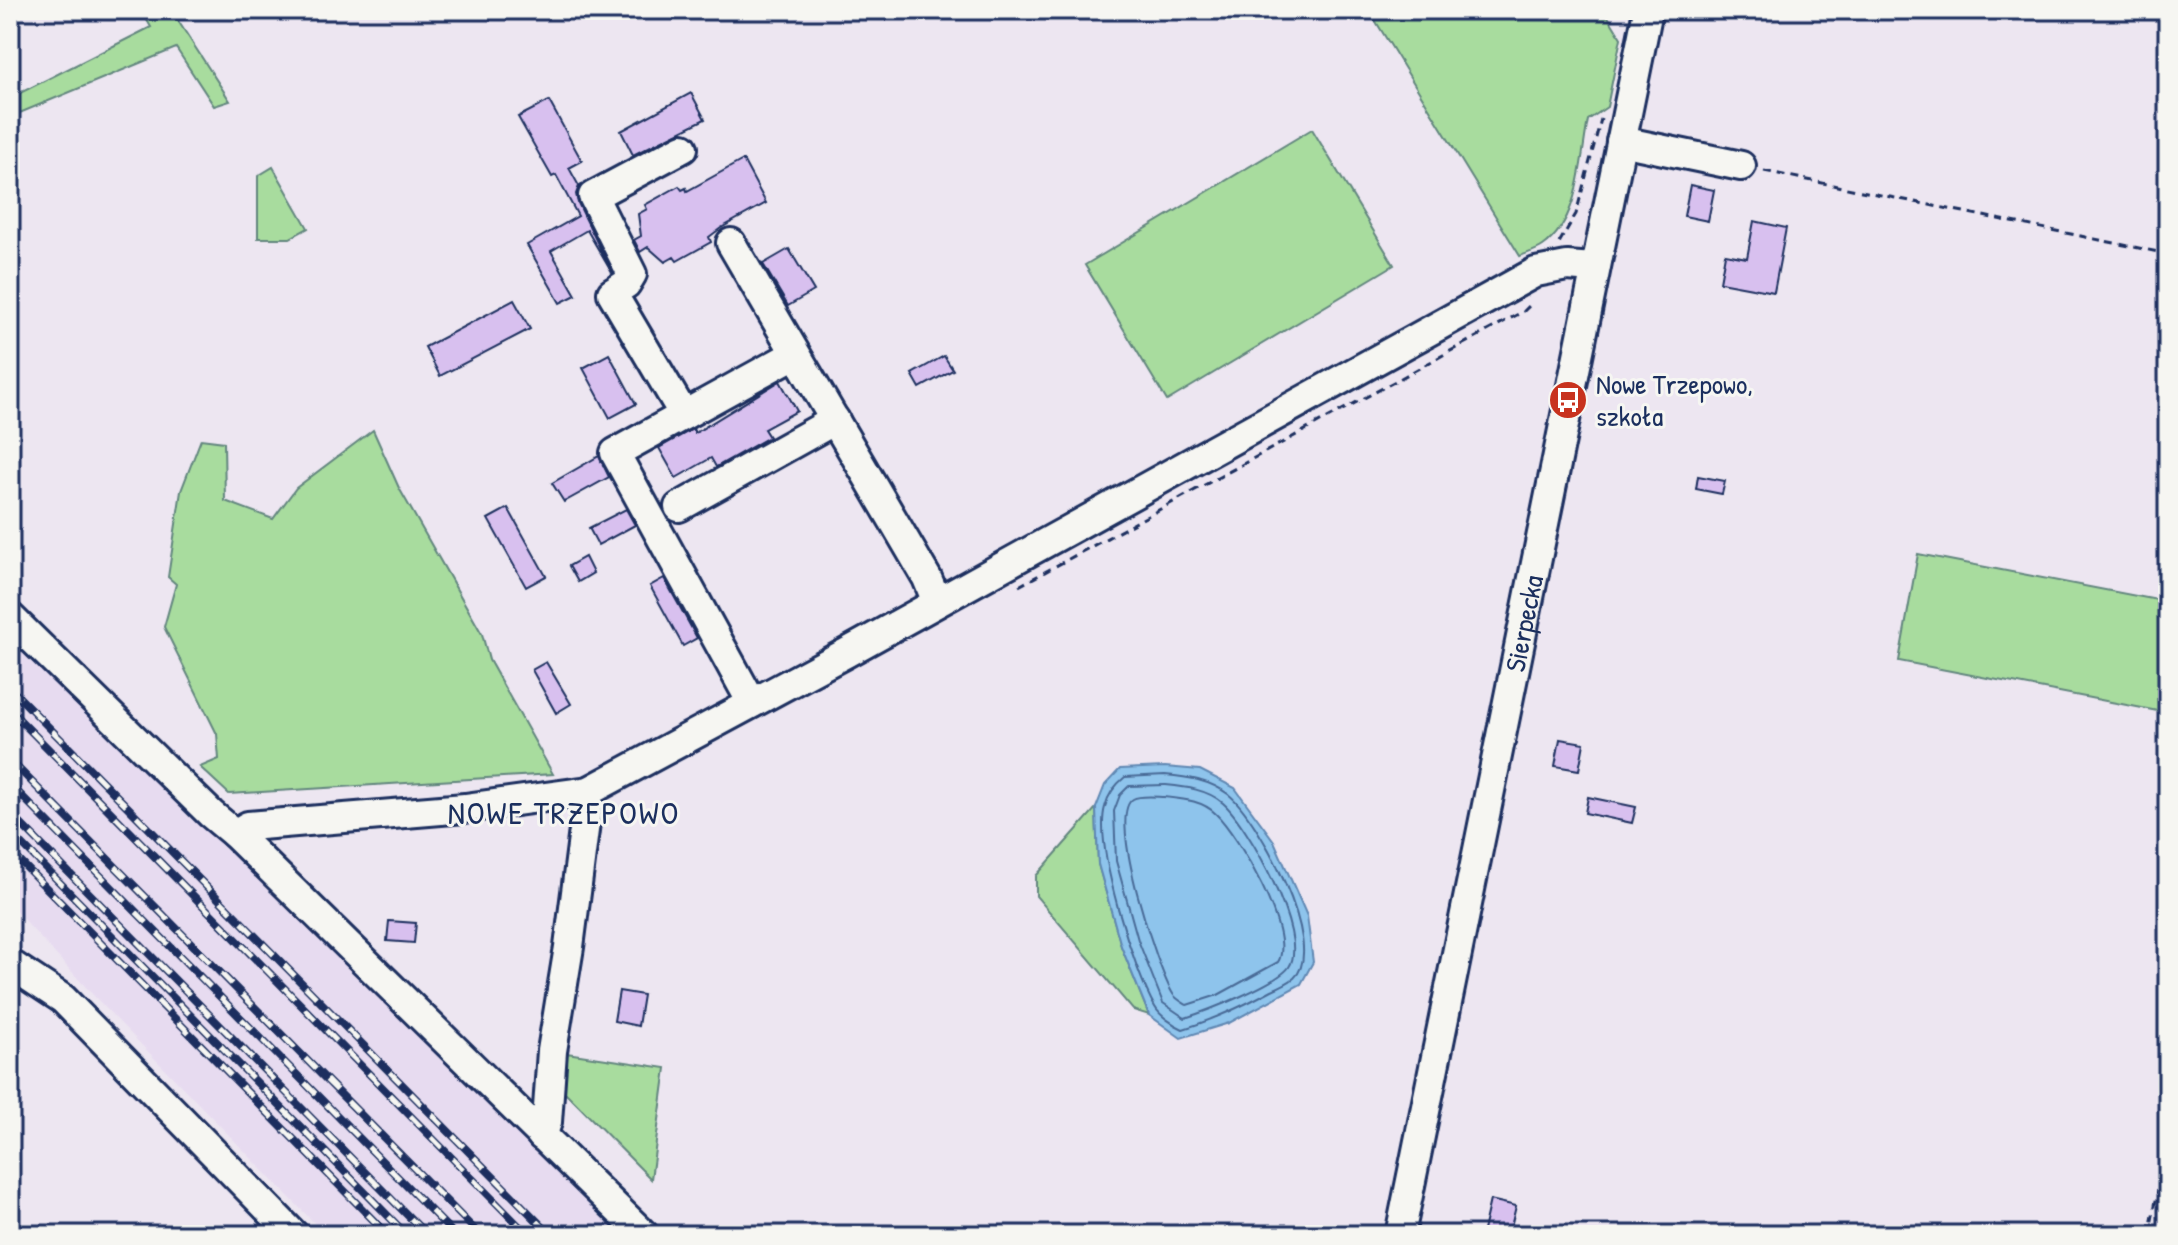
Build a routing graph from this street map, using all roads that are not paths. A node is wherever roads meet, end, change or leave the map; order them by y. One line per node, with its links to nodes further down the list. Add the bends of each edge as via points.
1 (1648, 10): 2 (street, Sierpecka)
2 (1621, 141): 4 (street); 6 (street, Sierpecka)
3 (683, 148): 8 (street, via 593,196 632,274 612,293)
4 (1741, 166)
5 (731, 243): 7 (street)
6 (1594, 268): 11 (street, via 1536,272); 20 (street, Sierpecka)
7 (795, 354): 8 (street); 9 (street)
8 (684, 415): 13 (street, via 615,453)
9 (835, 420): 10 (street); 11 (street)
10 (679, 507)
11 (937, 602): 13 (street)
12 (10, 617): 15 (street)
13 (752, 703): 14 (street)
14 (589, 791): 15 (street, via 465,808 248,826); 17 (street)
15 (235, 834): 17 (street)
16 (10, 964): 18 (street, via 63,999)
17 (542, 1136): 19 (street)
18 (294, 1235)
19 (644, 1235)
20 (1400, 1235)

